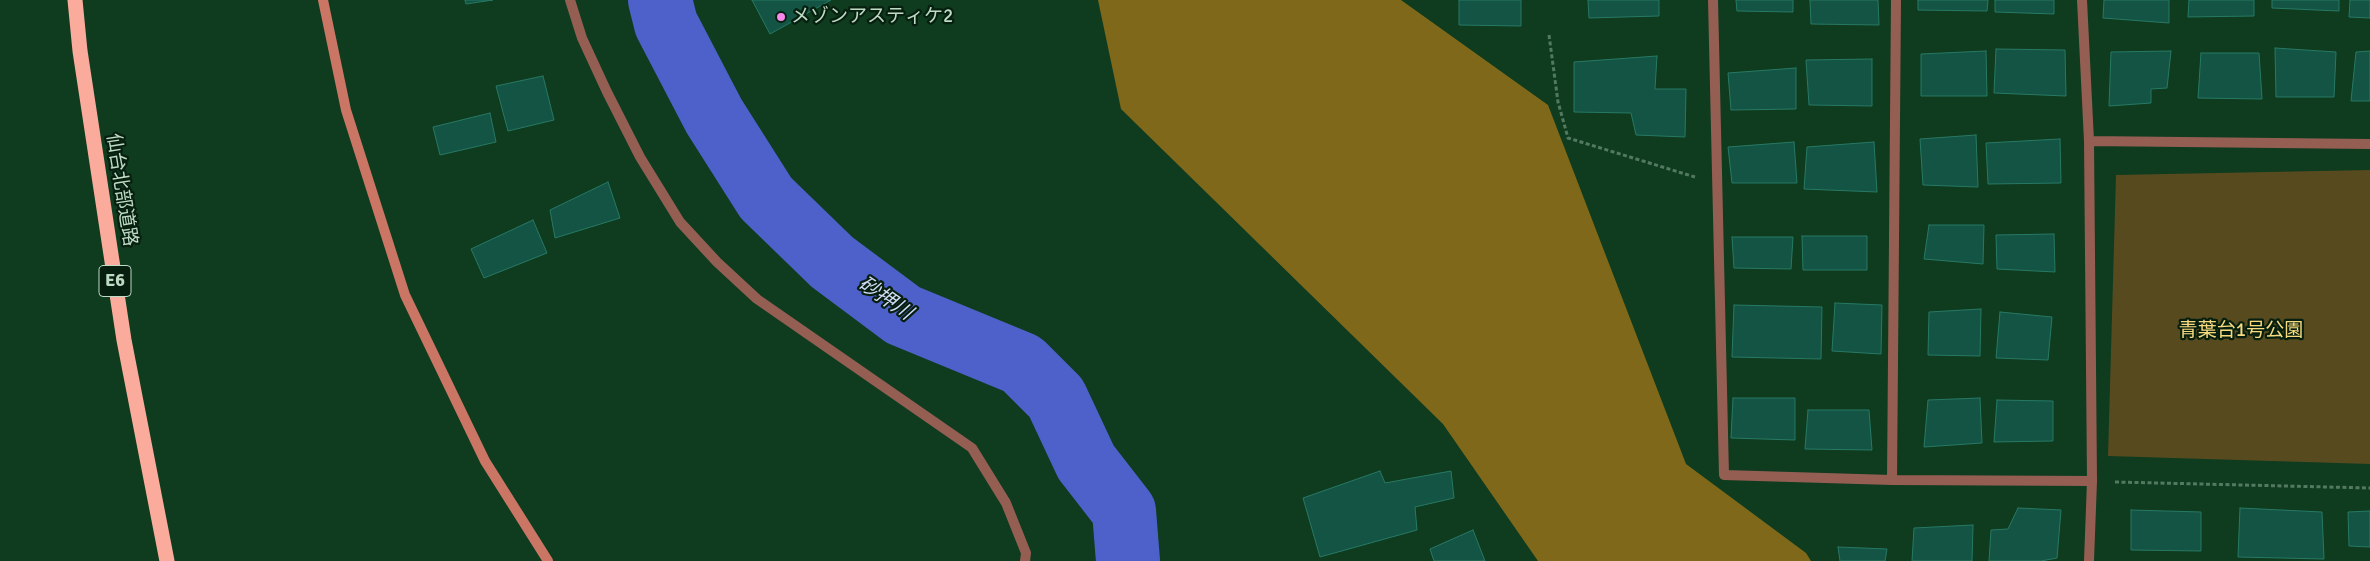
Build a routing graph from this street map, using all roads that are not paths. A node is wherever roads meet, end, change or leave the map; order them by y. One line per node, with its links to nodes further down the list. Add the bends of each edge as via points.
1 (75, 0): 11 (highway, 仙台北部道路 / E6, via 124,340)
2 (323, 0): 12 (street, via 346,110 405,295 485,461)
3 (570, 0): 13 (street, via 582,38 607,92 640,157 680,222 757,299 972,448 1006,503 1026,553)
4 (1713, 0): 9 (street, via 1724,475)
5 (1896, 0): 9 (street)
6 (2082, 0): 7 (street)
7 (2089, 141): 8 (street); 10 (street)
8 (2370, 144)
9 (1892, 480): 10 (street)
10 (2092, 481): 14 (street)
11 (167, 561)
12 (548, 561)
13 (1025, 561)
14 (2089, 561)

